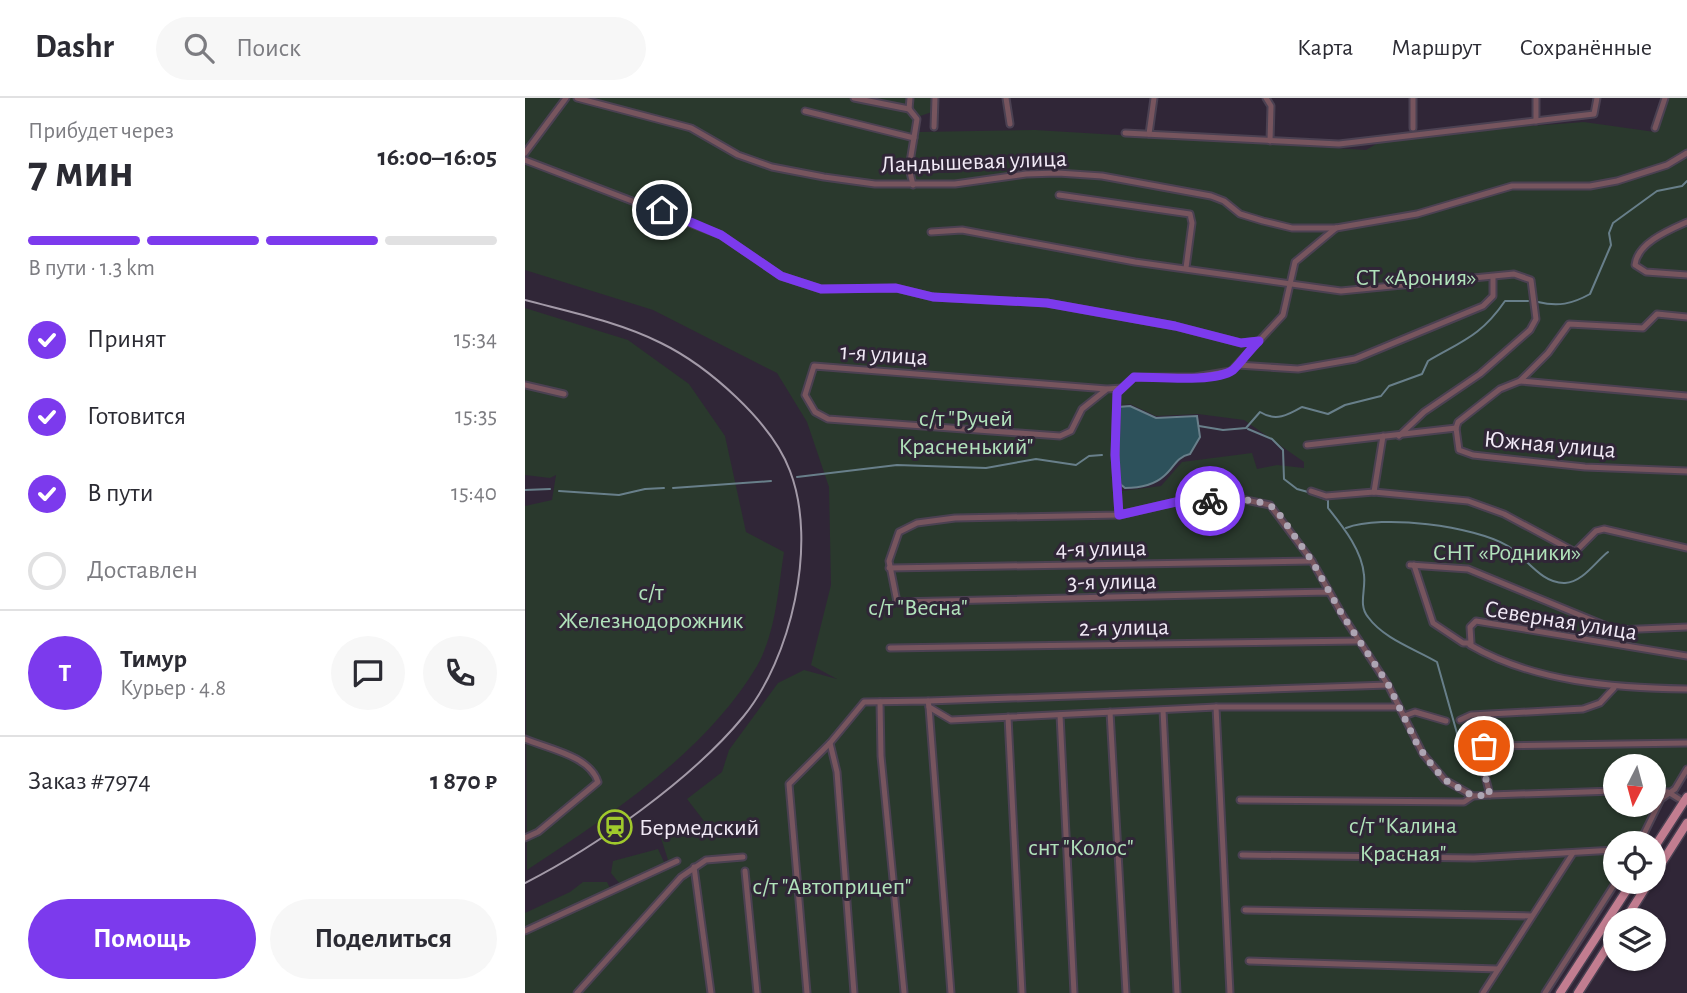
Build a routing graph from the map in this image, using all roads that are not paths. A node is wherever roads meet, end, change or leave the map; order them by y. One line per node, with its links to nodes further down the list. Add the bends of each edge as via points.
1 (566, 98): 24 (street)
2 (577, 98): 27 (street, Ландышевая улица, via 691,128 738,155 772,167 875,184)
3 (854, 98): 13 (street)
4 (910, 98): 13 (street)
5 (935, 98): 17 (street)
6 (1006, 98): 16 (street)
7 (1154, 98): 21 (street)
8 (1266, 98): 23 (street, via 1271,106)
9 (1413, 98): 18 (street)
10 (1536, 98): 15 (street)
11 (1597, 98): 15 (street, via 1594,114)
12 (1665, 98): 19 (street)
13 (909, 109): 22 (street, via 917,119)
14 (806, 111): 22 (street, Ландышевая улица)
15 (1536, 121): 23 (street, via 1339,144)
16 (1010, 124)
17 (934, 127)
18 (1413, 128)
19 (1655, 128)
20 (1125, 133): 21 (street)
21 (1149, 134): 23 (street)
22 (914, 138): 27 (street, via 909,168)
23 (1270, 141)
24 (525, 153)
25 (1687, 153): 30 (street, Ландышевая улица, via 1617,181 1590,186 1512,186 1417,214)
26 (525, 160): 37 (street, via 721,235 781,276 821,289 896,288 933,297 1047,303 1241,343)
27 (913, 185): 30 (street, Ландышевая улица, via 1026,174 1101,176 1211,196 1241,214 1292,228)
28 (1059, 195): 32 (street, via 1190,214)
29 (1687, 222): 33 (street, via 1642,249 1635,261 1639,269)
30 (1336, 229): 35 (street, via 1295,262)
31 (931, 232): 32 (street, via 962,230)
32 (1186, 268): 35 (street)
33 (1687, 275)
34 (1493, 277): 35 (street, via 1350,291); 38 (street, via 1493,296 1483,306 1355,359 1298,369); 47 (street, via 1514,274 1531,281 1534,324 1480,374 1424,412)
35 (1288, 284): 37 (street, via 1283,315)
36 (1687, 317): 39 (street, via 1657,314 1643,328 1569,324)
37 (1259, 341): 38 (street)
38 (1238, 365): 41 (street, via 1224,374 1134,377)
39 (1520, 381): 44 (street); 45 (street, via 1500,389)
40 (525, 385): 43 (street)
41 (1122, 388): 42 (street, 1-я улица); 52 (street, via 1117,393 1115,455)
42 (1107, 389): 42 (street, 1-я улица, via 814,366 805,395 815,412 828,419 1061,436 1070,431 1082,409)
43 (564, 394)
44 (1687, 396)
45 (1455, 426): 47 (street, Южная улица); 49 (street, Южная улица, via 1459,450 1473,455 1585,467)
46 (1383, 436): 47 (street, Южная улица); 48 (street, Южная улица); 51 (street)
47 (1399, 436)
48 (1307, 445)
49 (1687, 471)
50 (1311, 491): 51 (street, via 1326,496)
51 (1374, 492): 53 (street, via 1468,501 1504,514 1576,552 1604,529)
52 (1119, 515): 54 (street, via 1176,502 1263,502 1275,508); 55 (street, via 917,523 899,532)
53 (1687, 548)
54 (1312, 561): 55 (street, 4-я улица); 56 (street)
55 (889, 568): 56 (street, 3-я улица, via 897,601)
56 (1329, 592): 58 (street)
57 (1687, 627): 59 (street, Северная улица, via 1616,630 1468,569 1412,565 1433,623)
58 (1358, 641): 60 (street, 2-я улица); 62 (street)
59 (1470, 645): 61 (street, Северная улица, via 1470,627 1476,621); 63 (street, via 1501,663)
60 (890, 648)
61 (1687, 656)
62 (1388, 684): 66 (street); 68 (street)
63 (1614, 688): 64 (street); 74 (street, via 1600,703 1583,709 1471,715)
64 (1687, 689)
65 (880, 702): 66 (street); 77 (street, via 859,705); 106 (street)
66 (928, 704): 73 (street, via 951,720); 112 (street)
67 (1216, 707): 68 (street); 69 (street); 117 (street)
68 (1398, 707): 72 (street)
69 (1163, 710): 70 (street); 116 (street)
70 (1110, 712): 71 (street); 115 (street)
71 (1060, 715): 73 (street); 114 (street)
72 (1404, 716): 75 (street, via 1415,712); 83 (street, via 1434,768)
73 (1008, 717): 113 (street)
74 (1460, 720)
75 (1445, 721)
76 (525, 739): 89 (street, via 584,763 595,772 598,782)
77 (830, 743): 110 (street, via 789,784); 111 (street, via 837,772)
78 (1687, 743): 82 (street, via 1484,746 1479,752)
79 (1687, 769): 81 (street)
80 (1603, 791): 82 (street)
81 (1668, 792): 84 (street); 87 (street)
82 (1490, 795): 83 (street)
83 (1473, 796): 85 (street, via 1464,802)
84 (1685, 799): 88 (main road)
85 (1240, 800)
86 (1687, 823): 93 (main road)
87 (1645, 831)
88 (1665, 831)
89 (525, 838)
90 (1603, 851): 91 (street)
91 (1573, 853): 92 (street, via 1474,858); 101 (street)
92 (1242, 855)
93 (1666, 856)
94 (743, 857): 96 (street, via 706,860)
95 (677, 861): 102 (street)
96 (694, 867): 107 (street); 108 (street)
97 (745, 872): 109 (street)
98 (1608, 894): 119 (street)
99 (1624, 894): 120 (main road)
100 (1245, 910): 101 (street)
101 (1532, 916): 105 (street)
102 (525, 931)
103 (1603, 954): 121 (main road)
104 (1249, 961): 105 (street)
105 (1498, 968): 118 (street)
106 (904, 992)
107 (577, 993)
108 (711, 993)
109 (757, 993)
110 (807, 993)
111 (854, 993)
112 (951, 993)
113 (1021, 993)
114 (1074, 993)
115 (1126, 993)
116 (1177, 993)
117 (1230, 993)
118 (1483, 993)
119 (1545, 993)
120 (1560, 993)
121 (1578, 993)

